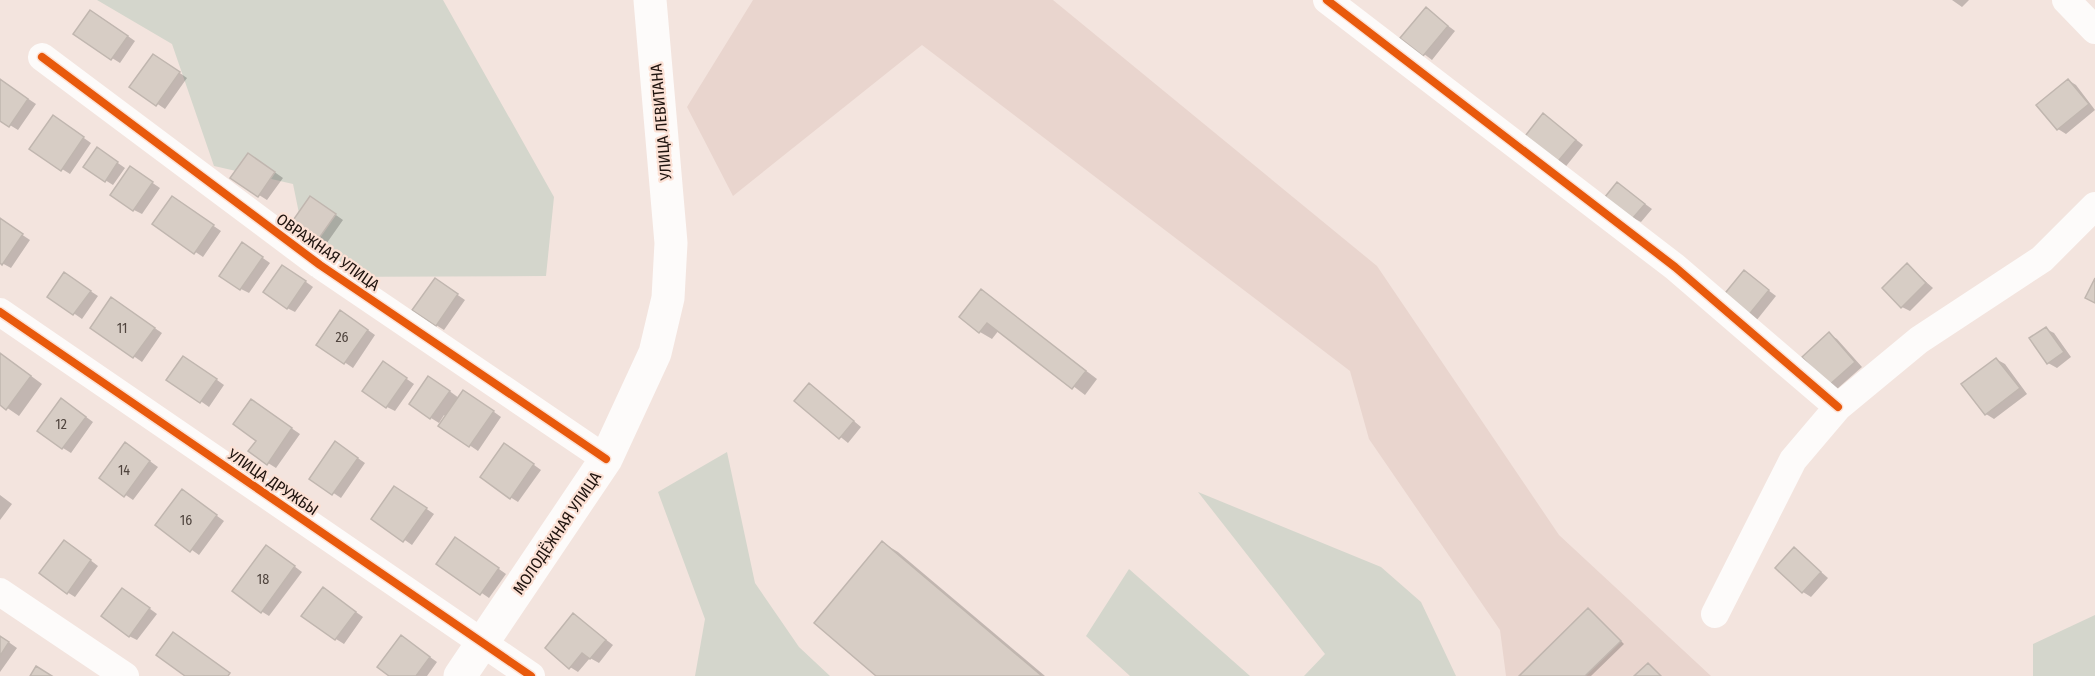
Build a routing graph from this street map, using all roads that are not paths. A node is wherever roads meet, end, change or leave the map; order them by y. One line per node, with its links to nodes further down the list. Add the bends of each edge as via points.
1 (650, 0): 7 (main road, УЛИЦА ЛЕВИТАНА)
2 (1327, 0): 9 (street, via 1675,267)
3 (2067, 0): 4 (street)
4 (2095, 30)
5 (42, 57): 10 (street, ОВРАЖНАЯ УЛИЦА, via 320,265)
6 (2095, 206): 9 (street, via 2042,260 1919,340)
7 (671, 243): 10 (main road, МОЛОДЁЖНАЯ УЛИЦА, via 668,298 655,353)
8 (0, 312): 13 (street, УЛИЦА ДРУЖБЫ)
9 (1838, 407): 12 (street, via 1793,460)
10 (606, 459): 13 (main road, МОЛОДЁЖНАЯ УЛИЦА)
11 (0, 591): 14 (street)
12 (1715, 614)
13 (484, 642): 15 (main road, МОЛОДЁЖНАЯ УЛИЦА); 16 (street, УЛИЦА ДРУЖБЫ)
14 (125, 676)
15 (460, 676)
16 (531, 676)

